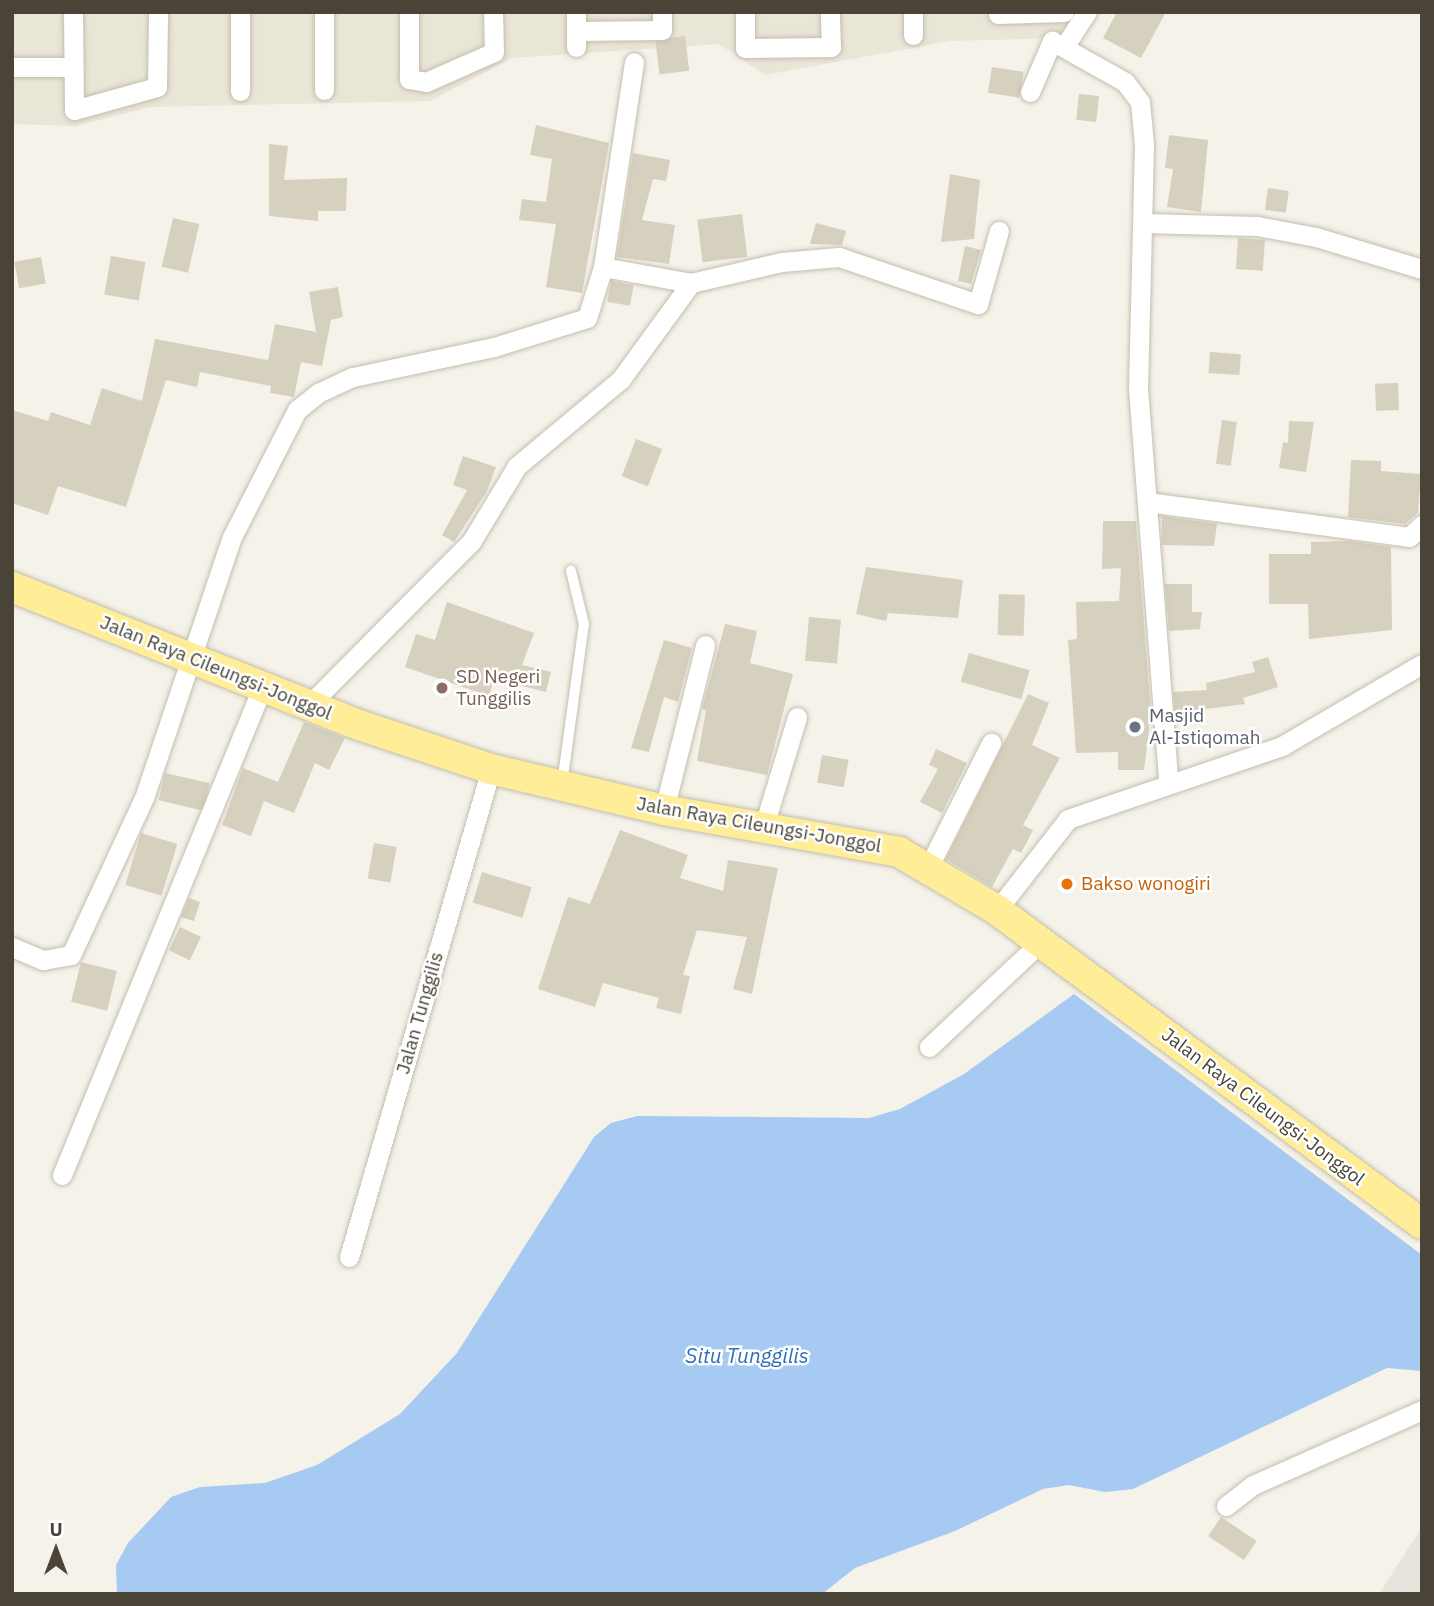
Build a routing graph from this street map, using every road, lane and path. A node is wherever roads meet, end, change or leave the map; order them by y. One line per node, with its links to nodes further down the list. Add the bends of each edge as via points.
1 (73, 12): 19 (street)
2 (158, 12): 19 (street, via 157,87 74,110)
3 (240, 12): 20 (street)
4 (324, 12): 21 (street)
5 (409, 12): 6 (street, via 409,79 426,82 494,52)
6 (493, 12)
7 (662, 12): 14 (street, via 662,30)
8 (745, 12): 9 (street, via 746,48 831,47)
9 (830, 12)
10 (913, 12): 15 (street)
11 (1065, 12): 13 (street)
12 (1087, 12): 16 (street)
13 (998, 19)
14 (576, 30)
15 (913, 35)
16 (1066, 44): 22 (street, via 1052,41); 23 (street, via 1125,82 1139,102)
17 (634, 62): 25 (street)
18 (12, 67): 19 (street)
19 (73, 67)
20 (240, 90)
21 (324, 90)
22 (1030, 92)
23 (1143, 223): 26 (street, via 1257,226 1316,237); 28 (street, via 1138,388)
24 (999, 231): 27 (street, via 978,304 839,257 782,262)
25 (603, 267): 27 (street); 33 (street, via 593,308 573,325 353,377 318,393 297,410 232,537)
26 (1422, 269)
27 (691, 283): 36 (street, via 621,379 517,466 471,542)
28 (1147, 502): 29 (street, via 1409,537); 40 (street)
29 (1422, 525)
30 (571, 571): 41 (lane, via 584,624)
31 (12, 587): 33 (main road, Jalan Raya Cileungsi-Jonggol)
32 (705, 645): 42 (street)
33 (188, 655): 35 (main road, Jalan Raya Cileungsi-Jonggol); 47 (street, via 144,798 71,955 43,960)
34 (1422, 663): 40 (street, via 1282,746)
35 (262, 688): 36 (main road, Jalan Raya Cileungsi-Jonggol); 49 (street)
36 (309, 705): 39 (main road, Jalan Raya Cileungsi-Jonggol)
37 (797, 718): 43 (street)
38 (991, 743): 44 (street)
39 (491, 769): 41 (main road, Jalan Raya Cileungsi-Jonggol); 51 (street, Jalan Tunggilis)
40 (1168, 782): 45 (street, via 1068,819)
41 (562, 784): 42 (main road, Jalan Raya Cileungsi-Jonggol)
42 (664, 810): 43 (main road, Jalan Raya Cileungsi-Jonggol)
43 (763, 829): 44 (main road, Jalan Raya Cileungsi-Jonggol, via 869,842)
44 (929, 866): 45 (main road, Jalan Raya Cileungsi-Jonggol)
45 (997, 910): 46 (main road, Jalan Raya Cileungsi-Jonggol)
46 (1041, 942): 48 (street); 50 (main road, Jalan Raya Cileungsi-Jonggol)
47 (12, 947)
48 (929, 1047)
49 (62, 1175)
50 (1422, 1224)
51 (349, 1257)
52 (1422, 1410): 53 (street, via 1253,1485)
53 (1226, 1506)

